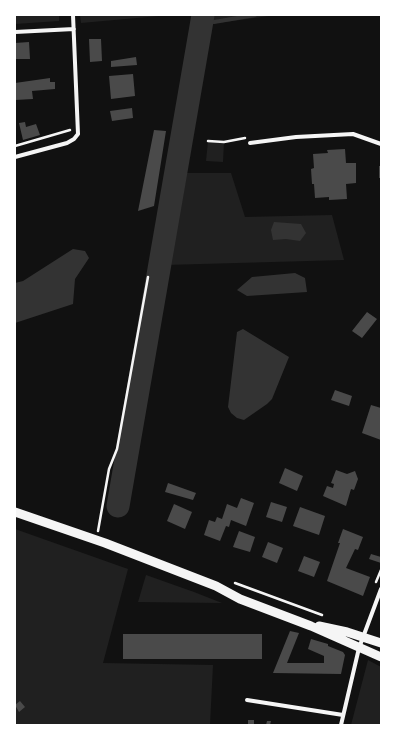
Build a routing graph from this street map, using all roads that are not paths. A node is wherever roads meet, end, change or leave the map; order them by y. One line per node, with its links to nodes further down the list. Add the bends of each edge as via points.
1 (73, 15): 2 (street)
2 (74, 29): 3 (street); 6 (street, via 78,134 74,139)
3 (15, 32)
4 (250, 143): 5 (street, via 353,134)
5 (381, 144)
6 (15, 157)
7 (15, 512): 9 (main road, via 105,543)
8 (381, 589): 10 (street)
9 (311, 626): 10 (main road, via 332,628); 12 (main road)
10 (363, 636): 11 (main road); 12 (street)
11 (381, 643)
12 (359, 648): 13 (main road); 15 (street)
13 (381, 657)
14 (247, 700): 15 (street)
15 (343, 715): 16 (street)
16 (341, 725)

